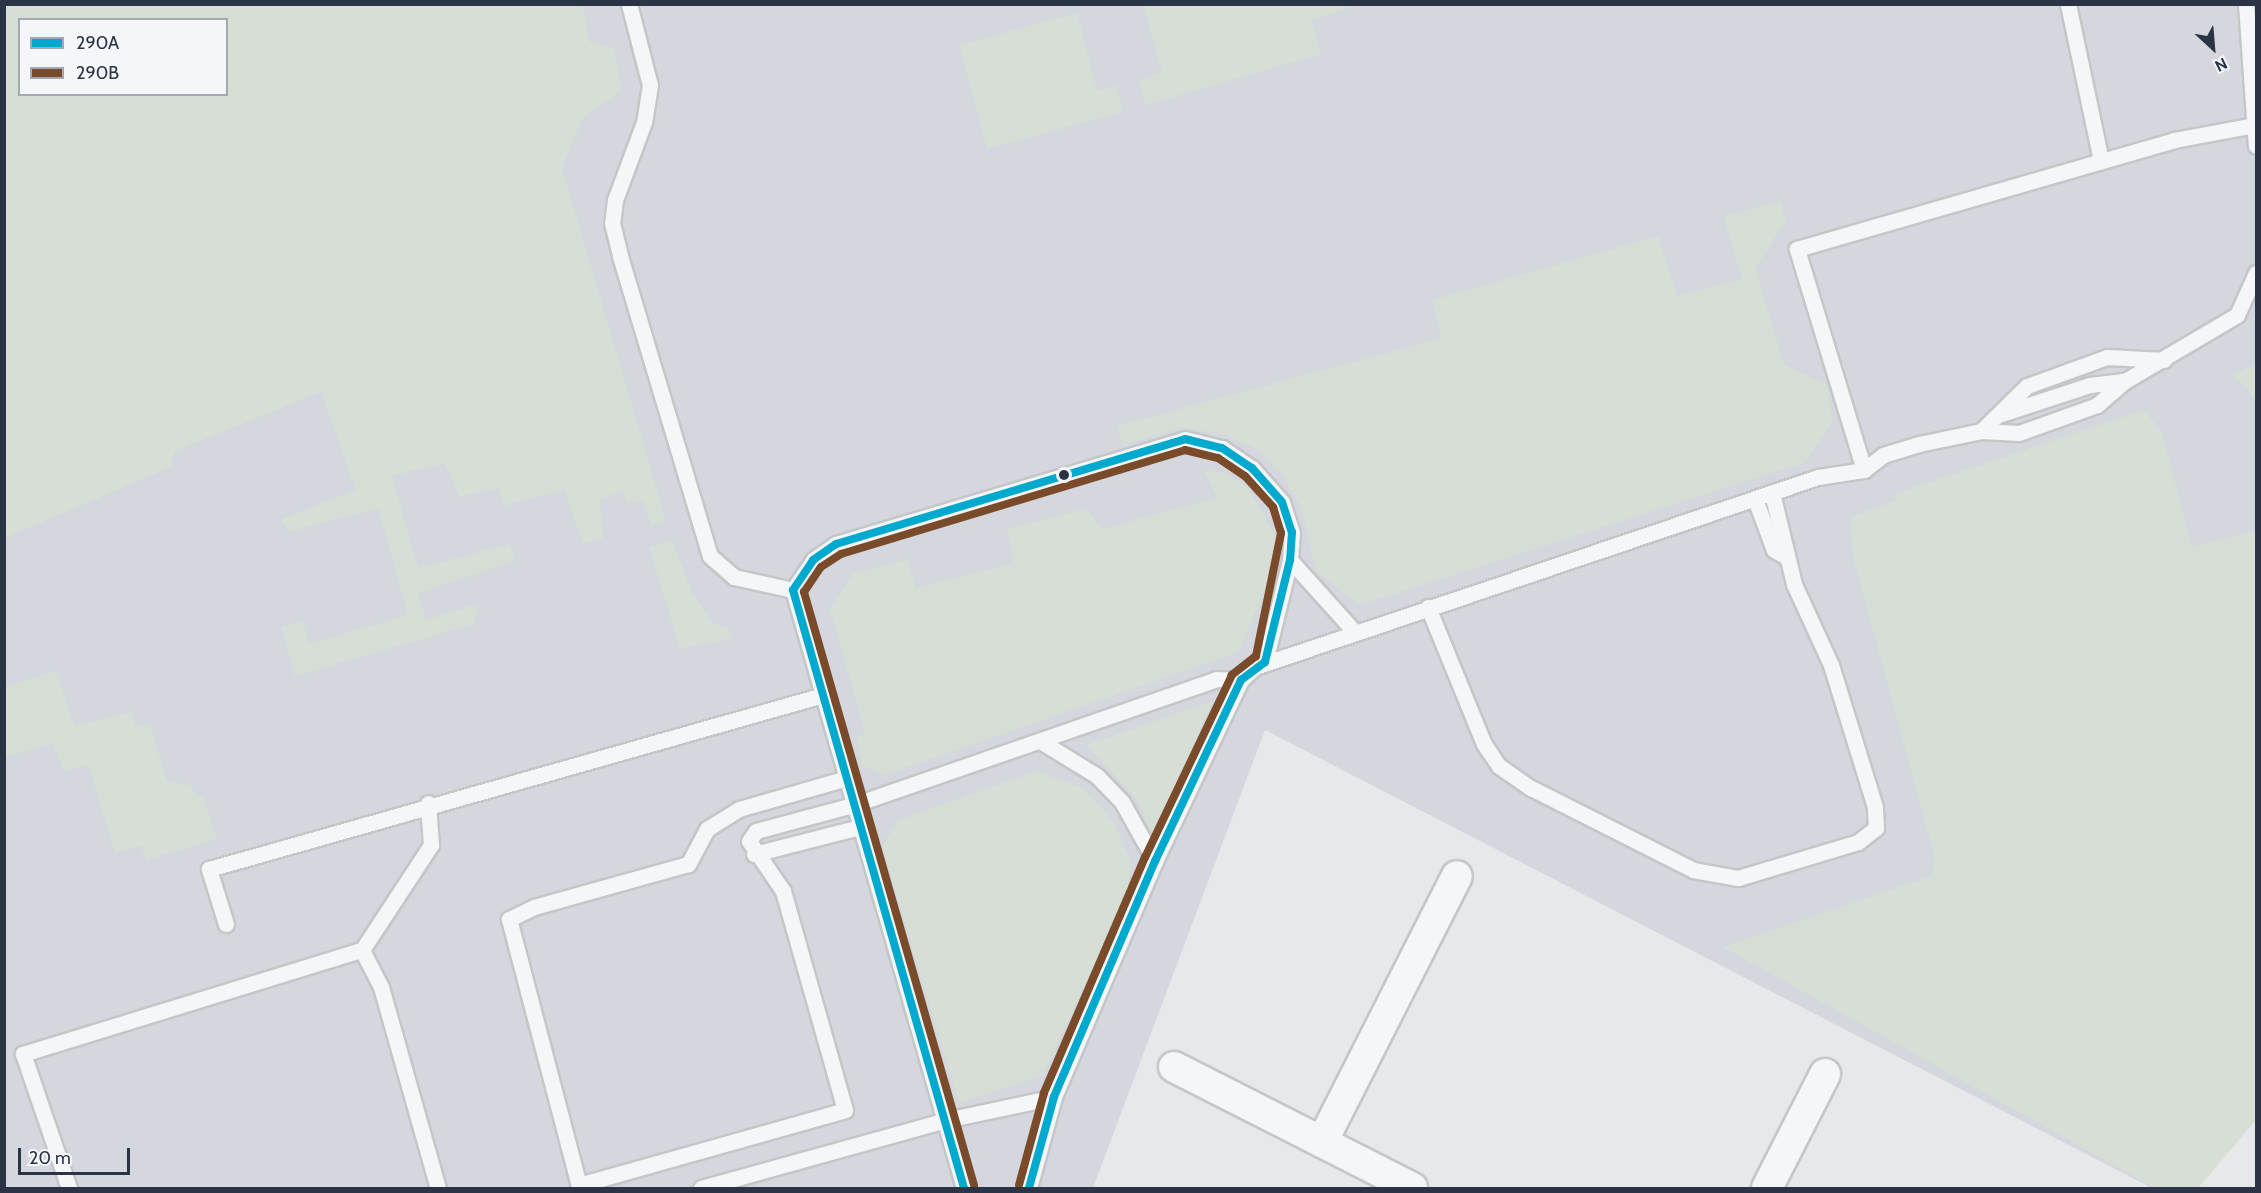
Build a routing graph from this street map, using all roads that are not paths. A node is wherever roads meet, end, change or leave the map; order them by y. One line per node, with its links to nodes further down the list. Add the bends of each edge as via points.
1 (629, 4): 17 (lane, via 650,85 644,122 615,200 612,223 620,256 710,556 734,577)
2 (2068, 4): 6 (lane)
3 (2246, 4): 4 (lane)
4 (2254, 125): 5 (lane); 6 (lane)
5 (2256, 146)
6 (2101, 160): 12 (lane, via 1797,249)
7 (2256, 273): 8 (lane, via 2238,315)
8 (2164, 360): 9 (lane); 10 (lane, via 2108,357 2027,386)
9 (2125, 381): 10 (lane, via 2090,385); 11 (lane, via 2097,405 2019,433)
10 (1998, 415): 11 (lane)
11 (1981, 431): 12 (lane, via 1883,455)
12 (1864, 470): 13 (lane)
13 (1772, 493): 14 (lane); 15 (lane, via 1788,547)
14 (1755, 499): 15 (lane, via 1774,550); 18 (lane)
15 (1785, 556): 18 (lane, via 1831,665 1876,828 1858,843 1738,878 1693,870 1602,827 1499,766 1484,744)
16 (1290, 560): 17 (lane, via 1292,532 1282,501 1252,468 1222,448 1185,439 836,544 813,560); 19 (lane); 20 (lane)
17 (793, 590): 22 (lane)
18 (1428, 607): 19 (lane)
19 (1353, 630): 20 (lane)
20 (1266, 662): 21 (lane)
21 (1241, 680): 23 (lane, via 1216,680); 29 (lane)
22 (823, 695): 24 (lane); 25 (lane)
23 (1042, 742): 26 (lane); 29 (lane, via 1097,776 1122,802)
24 (847, 778): 26 (lane); 28 (lane, via 739,809 707,829 688,864 534,906 509,920 579,1185 845,1110 783,891)
25 (428, 803): 31 (lane, via 209,869); 32 (lane, via 431,845)
26 (853, 805): 27 (lane); 28 (lane, via 756,831 749,841)
27 (860, 827): 28 (lane); 36 (lane)
28 (754, 854)
29 (1155, 861): 35 (lane)
30 (1457, 876): 37 (street)
31 (226, 924)
32 (362, 951): 38 (lane, via 23,1054); 39 (lane, via 381,987)
33 (1174, 1067): 37 (street)
34 (1825, 1074): 44 (street)
35 (1054, 1097): 36 (lane); 42 (lane)
36 (946, 1120): 40 (lane); 41 (lane)
37 (1322, 1142): 43 (street)
38 (69, 1188)
39 (438, 1188)
40 (701, 1188)
41 (964, 1188)
42 (1029, 1188)
43 (1412, 1188)
44 (1767, 1188)

